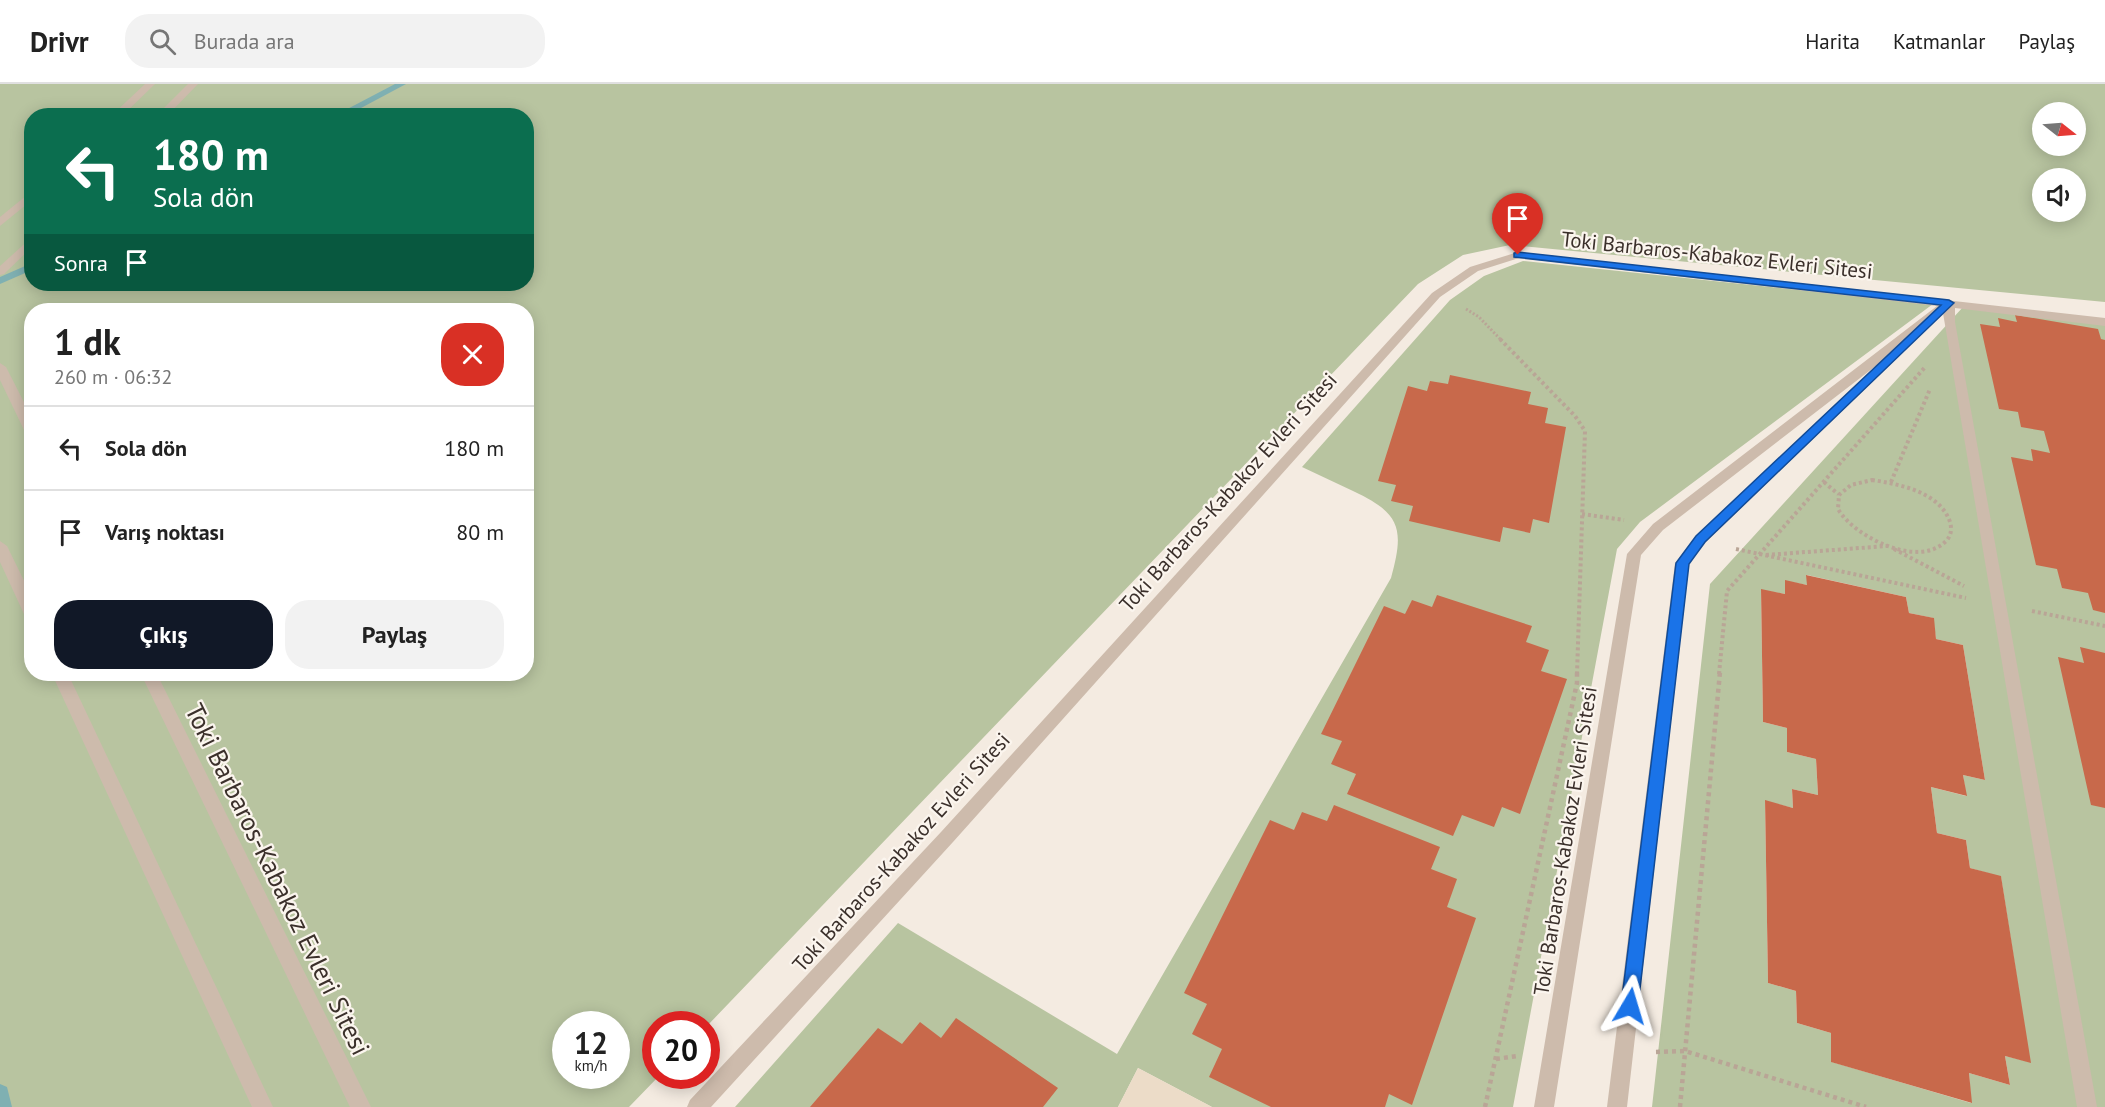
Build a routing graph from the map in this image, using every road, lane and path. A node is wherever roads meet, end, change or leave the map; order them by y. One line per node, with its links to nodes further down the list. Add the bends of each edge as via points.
1 (150, 84): 3 (lane)
2 (193, 84): 4 (lane)
3 (124, 108)
4 (168, 108)
5 (24, 201): 6 (lane)
6 (0, 223)
7 (24, 248): 8 (lane)
8 (0, 271)
9 (1436, 295): 10 (lane, Toki Barbaros-Kabakoz Evleri Sitesi, via 1474,269 1518,255); 30 (path, via 1479,317 1586,431 1577,683); 33 (lane, Toki Barbaros-Kabakoz Evleri Sitesi, via 955,828)
10 (1949, 303): 11 (lane, Toki Barbaros-Kabakoz Evleri Sitesi); 12 (lane); 28 (lane, via 1701,539 1682,563); 29 (lane, Toki Barbaros-Kabakoz Evleri Sitesi, via 1658,527 1635,554)
11 (2105, 322)
12 (1952, 336): 16 (path); 23 (lane)
13 (0, 367): 15 (lane)
14 (1930, 388): 17 (path)
15 (24, 416)
16 (1824, 482): 18 (path); 21 (path)
17 (1891, 482): 18 (path, via 1857,481); 20 (path, via 1909,487 1939,506 1952,528 1941,546 1926,550)
18 (1838, 494): 20 (path, via 1841,516 1870,539)
19 (0, 546): 22 (lane)
20 (1889, 546): 21 (path); 23 (path)
21 (1759, 555): 23 (path); 27 (path, via 1727,591)
22 (24, 597)
23 (2000, 604): 24 (path); 39 (lane)
24 (2105, 626)
25 (63, 681): 31 (lane)
26 (152, 681): 32 (lane, Toki Barbaros-Kabakoz Evleri Sitesi)
27 (1685, 1051): 28 (path); 37 (path); 38 (path)
28 (1624, 1053): 36 (lane)
29 (1553, 1054): 30 (path); 35 (lane, Toki Barbaros-Kabakoz Evleri Sitesi)
30 (1496, 1059): 34 (path)
31 (263, 1107)
32 (361, 1107)
33 (697, 1107)
34 (1485, 1107)
35 (1544, 1107)
36 (1617, 1107)
37 (1680, 1107)
38 (1866, 1107)
39 (2086, 1107)

